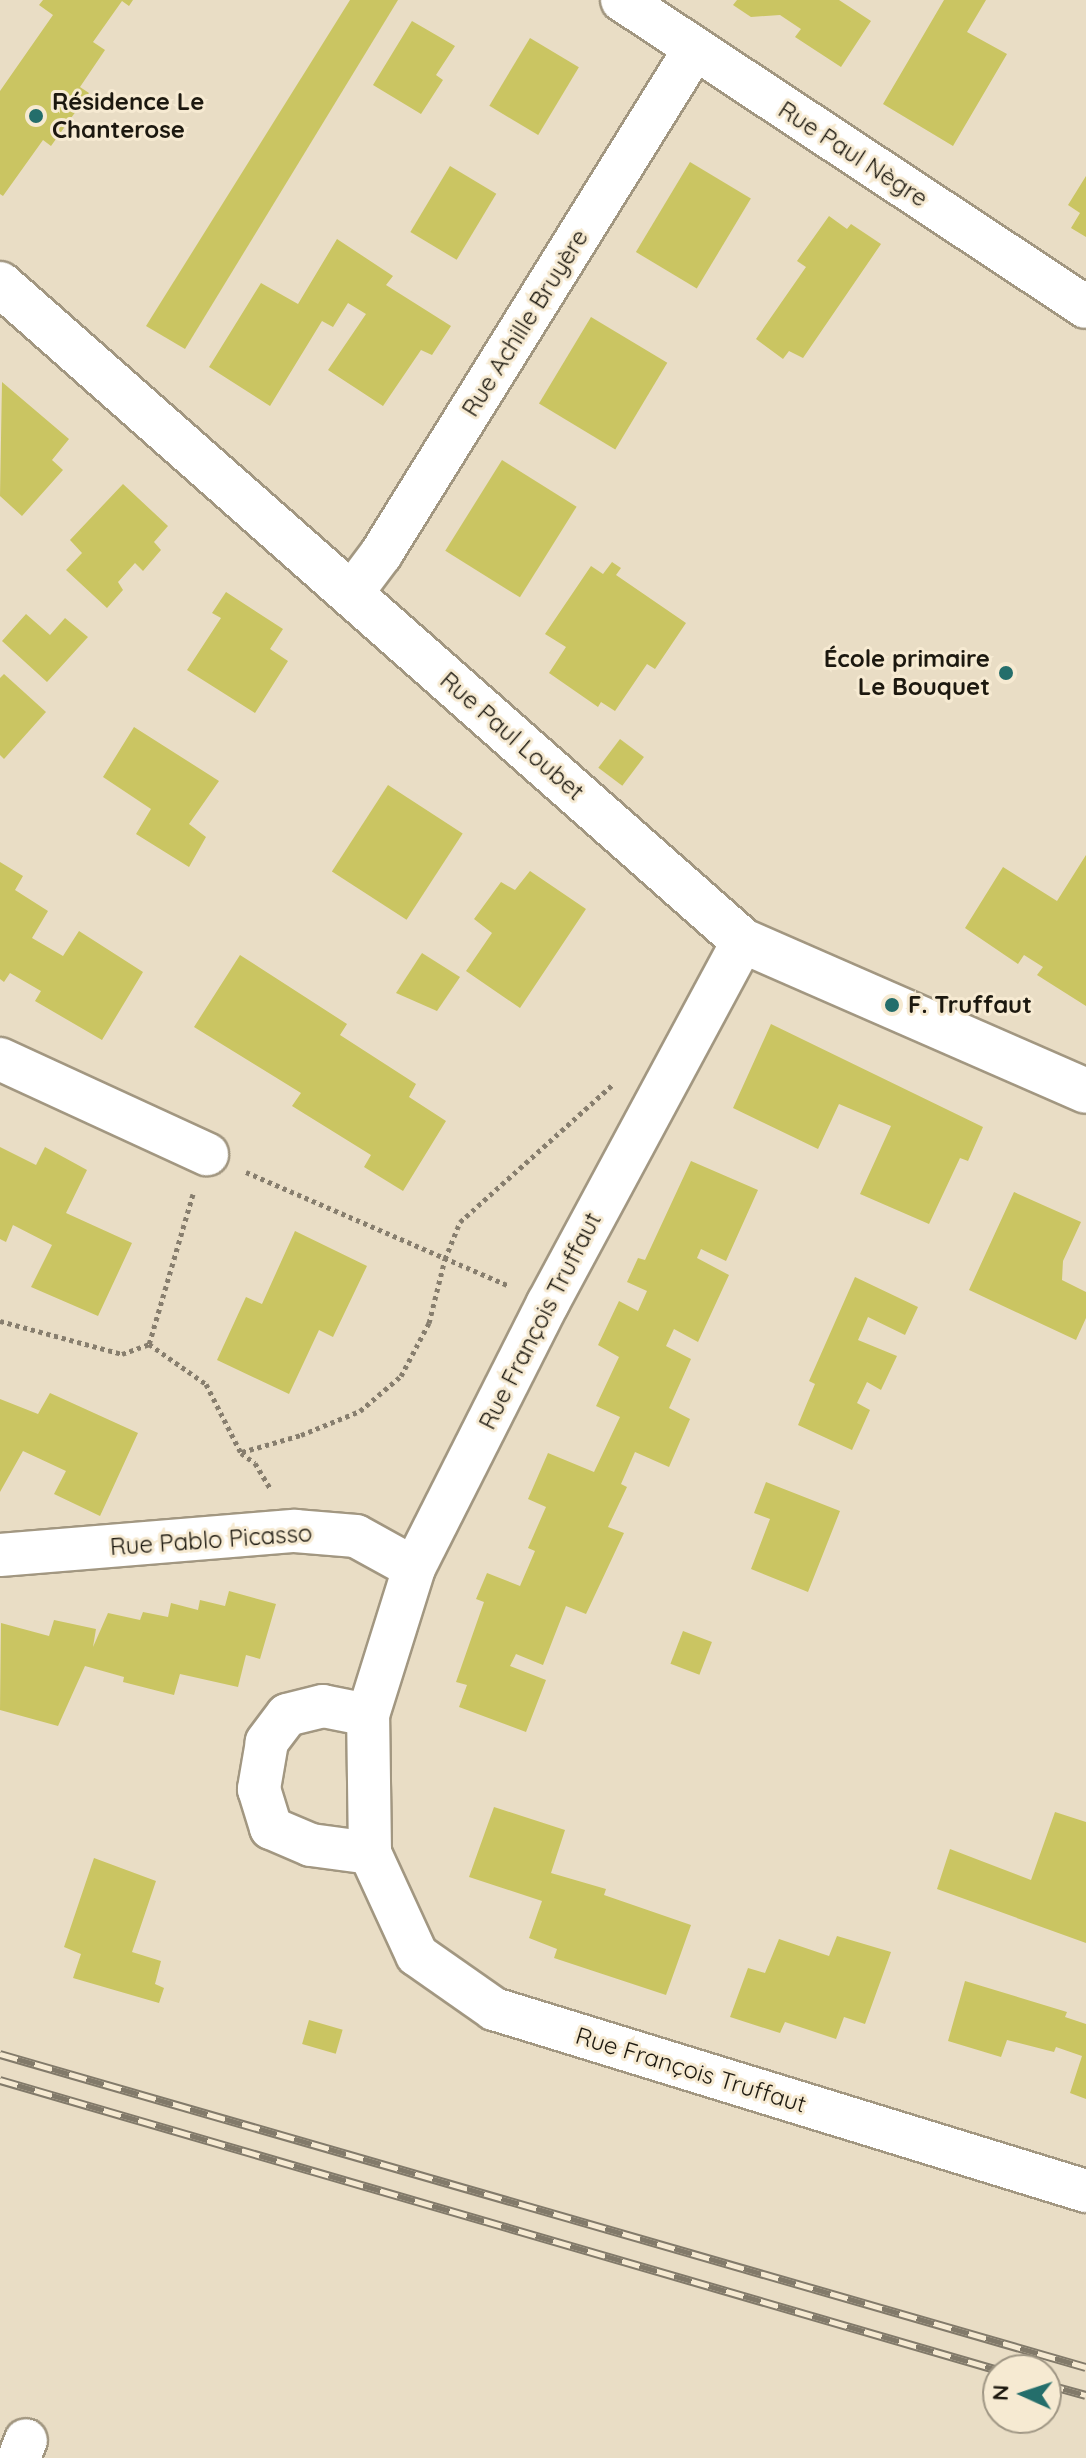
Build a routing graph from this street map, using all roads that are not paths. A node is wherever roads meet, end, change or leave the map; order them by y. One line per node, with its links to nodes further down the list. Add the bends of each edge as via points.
1 (622, 0): 2 (street, Rue Paul Nègre)
2 (694, 50): 4 (street, Rue Paul Nègre); 5 (street, Rue Achille Bruyère, via 381,554)
3 (0, 284): 5 (street, Rue Paul Loubet)
4 (1086, 307)
5 (351, 594): 6 (street, Rue Paul Loubet)
6 (743, 941): 8 (street, Rue Paul Loubet); 11 (street, Rue François Truffaut, via 548,1303)
7 (0, 1059): 9 (street)
8 (1086, 1091)
9 (207, 1154)
10 (0, 1555): 11 (street, Rue Pablo Picasso, via 295,1531 356,1536)
11 (414, 1568): 12 (street, Rue François Truffaut)
12 (368, 1715): 13 (street, Rue François Truffaut); 13 (street, via 323,1706 287,1715 267,1742 259,1789 271,1828 311,1845)
13 (370, 1853): 14 (street, Rue François Truffaut, via 417,1955 494,2009)
14 (1086, 2191)

